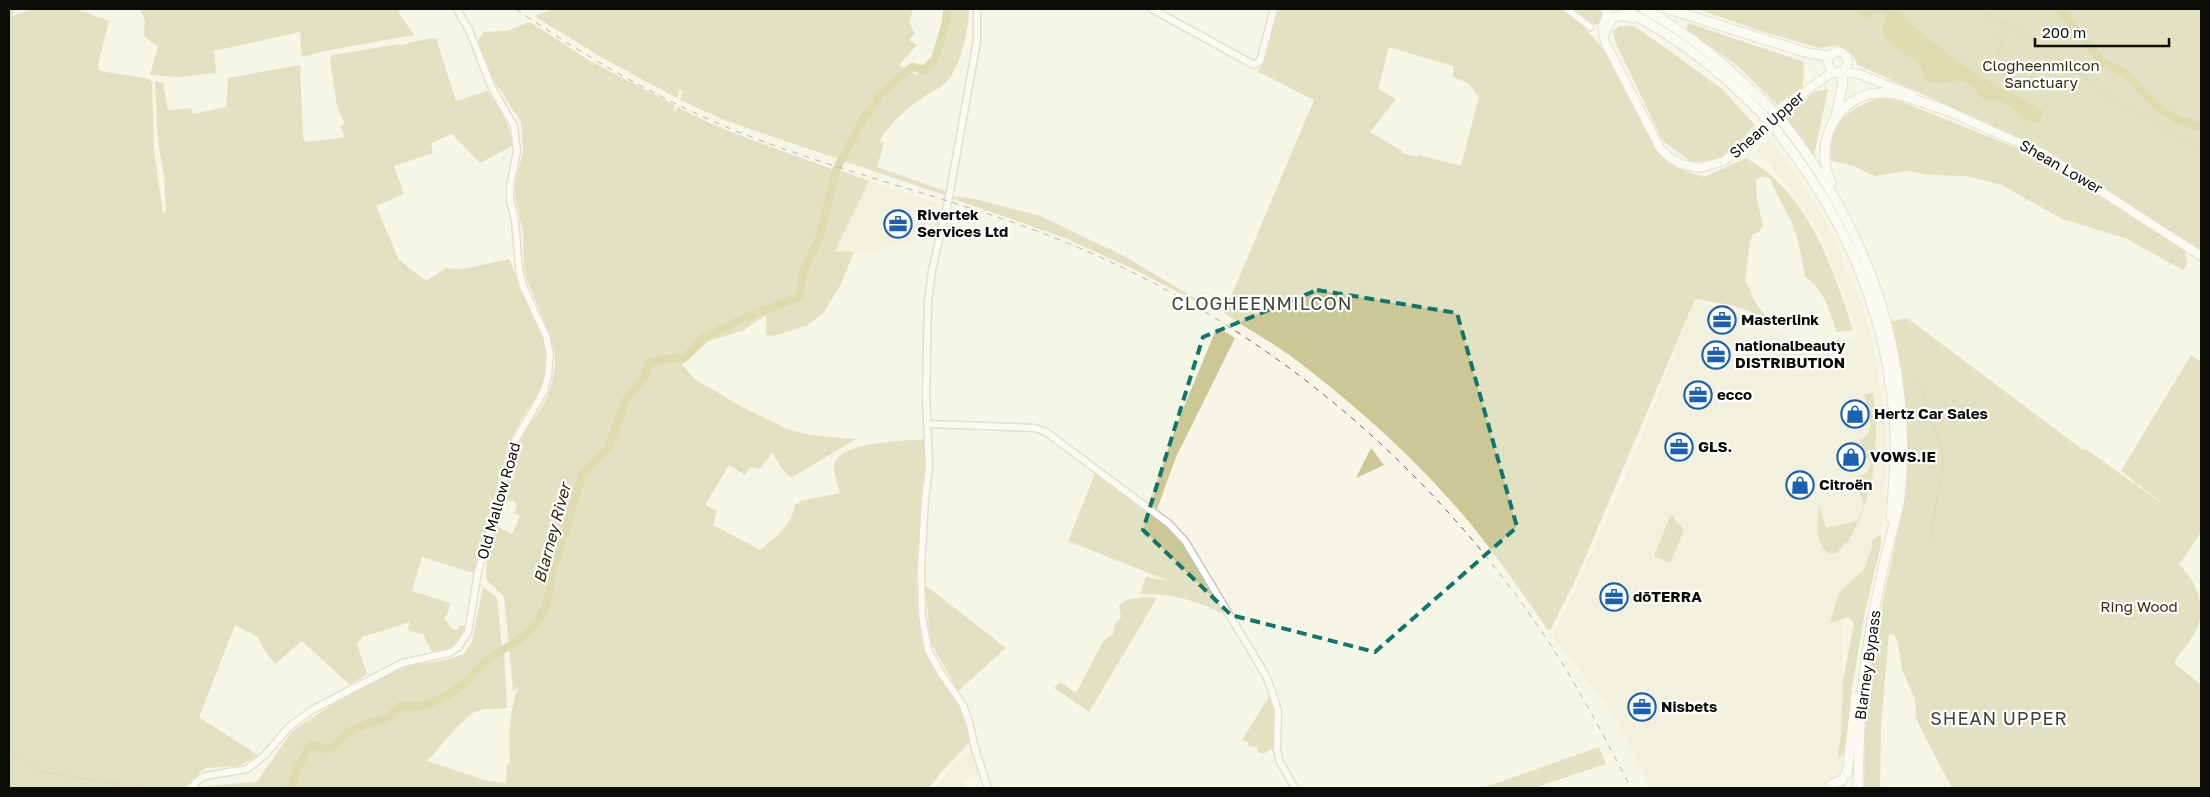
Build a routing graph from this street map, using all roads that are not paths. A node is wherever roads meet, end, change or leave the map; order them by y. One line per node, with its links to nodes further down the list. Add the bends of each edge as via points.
1 (457, 9): 26 (street, Old Mallow Road, via 470,32 492,88 514,126 517,151 510,200 519,270 546,336 550,355 544,391 515,441 478,572 468,632 458,647 449,653 402,663 312,710 289,727 265,756 248,769 205,776)
2 (977, 9): 22 (street, via 977,41 928,302 926,394)
3 (1152, 9): 4 (street, via 1256,65 1260,61)
4 (1274, 9)
5 (1567, 9): 11 (street)
6 (1606, 9): 12 (highway)
7 (1623, 9): 10 (highway, Blarney Bypass)
8 (1644, 9): 20 (highway, Blarney Bypass, bridge, via 1723,63 1770,108 1825,180)
9 (1668, 9): 13 (highway)
10 (1654, 26): 12 (highway, via 1620,15 1612,18); 23 (highway, Blarney Bypass, bridge, via 1704,59 1764,116 1804,166 1837,220 1854,256 1885,350 1894,413 1895,452)
11 (1590, 27)
12 (1605, 31): 17 (main road, Shean Upper, via 1610,48 1656,142 1669,157 1687,166 1708,167 1724,161)
13 (1828, 61): 14 (main road, via 1834,52 1843,53); 15 (main road, via 1832,71); 17 (main road, Shean Upper)
14 (1848, 64): 15 (main road); 16 (main road, Shean Lower)
15 (1840, 72): 16 (main road, Shean Lower, via 1859,74); 17 (main road, Shean Upper, via 1828,75); 19 (highway, via 1843,82)
16 (1884, 83): 18 (main road, Shean Lower)
17 (1811, 87)
18 (1946, 110): 19 (highway, via 1886,92 1854,101); 21 (main road, Shean Lower, via 2044,154)
19 (1836, 116): 20 (highway, via 1826,134 1825,166)
20 (1856, 237): 23 (highway, Blarney Bypass, via 1889,333 1900,409 1900,500)
21 (2201, 256)
22 (929, 424): 27 (street, via 921,568 924,635 928,650 963,705); 28 (street, via 1036,428 1046,432 1168,523 1185,541 1265,674 1278,711 1277,751)
23 (1889, 542): 24 (highway, Blarney Bypass)
24 (1865, 674): 25 (highway, via 1858,684 1847,773 1842,780); 29 (highway, Blarney Bypass)
25 (1831, 785)
26 (192, 788)
27 (988, 788)
28 (1294, 788)
29 (1858, 788)

